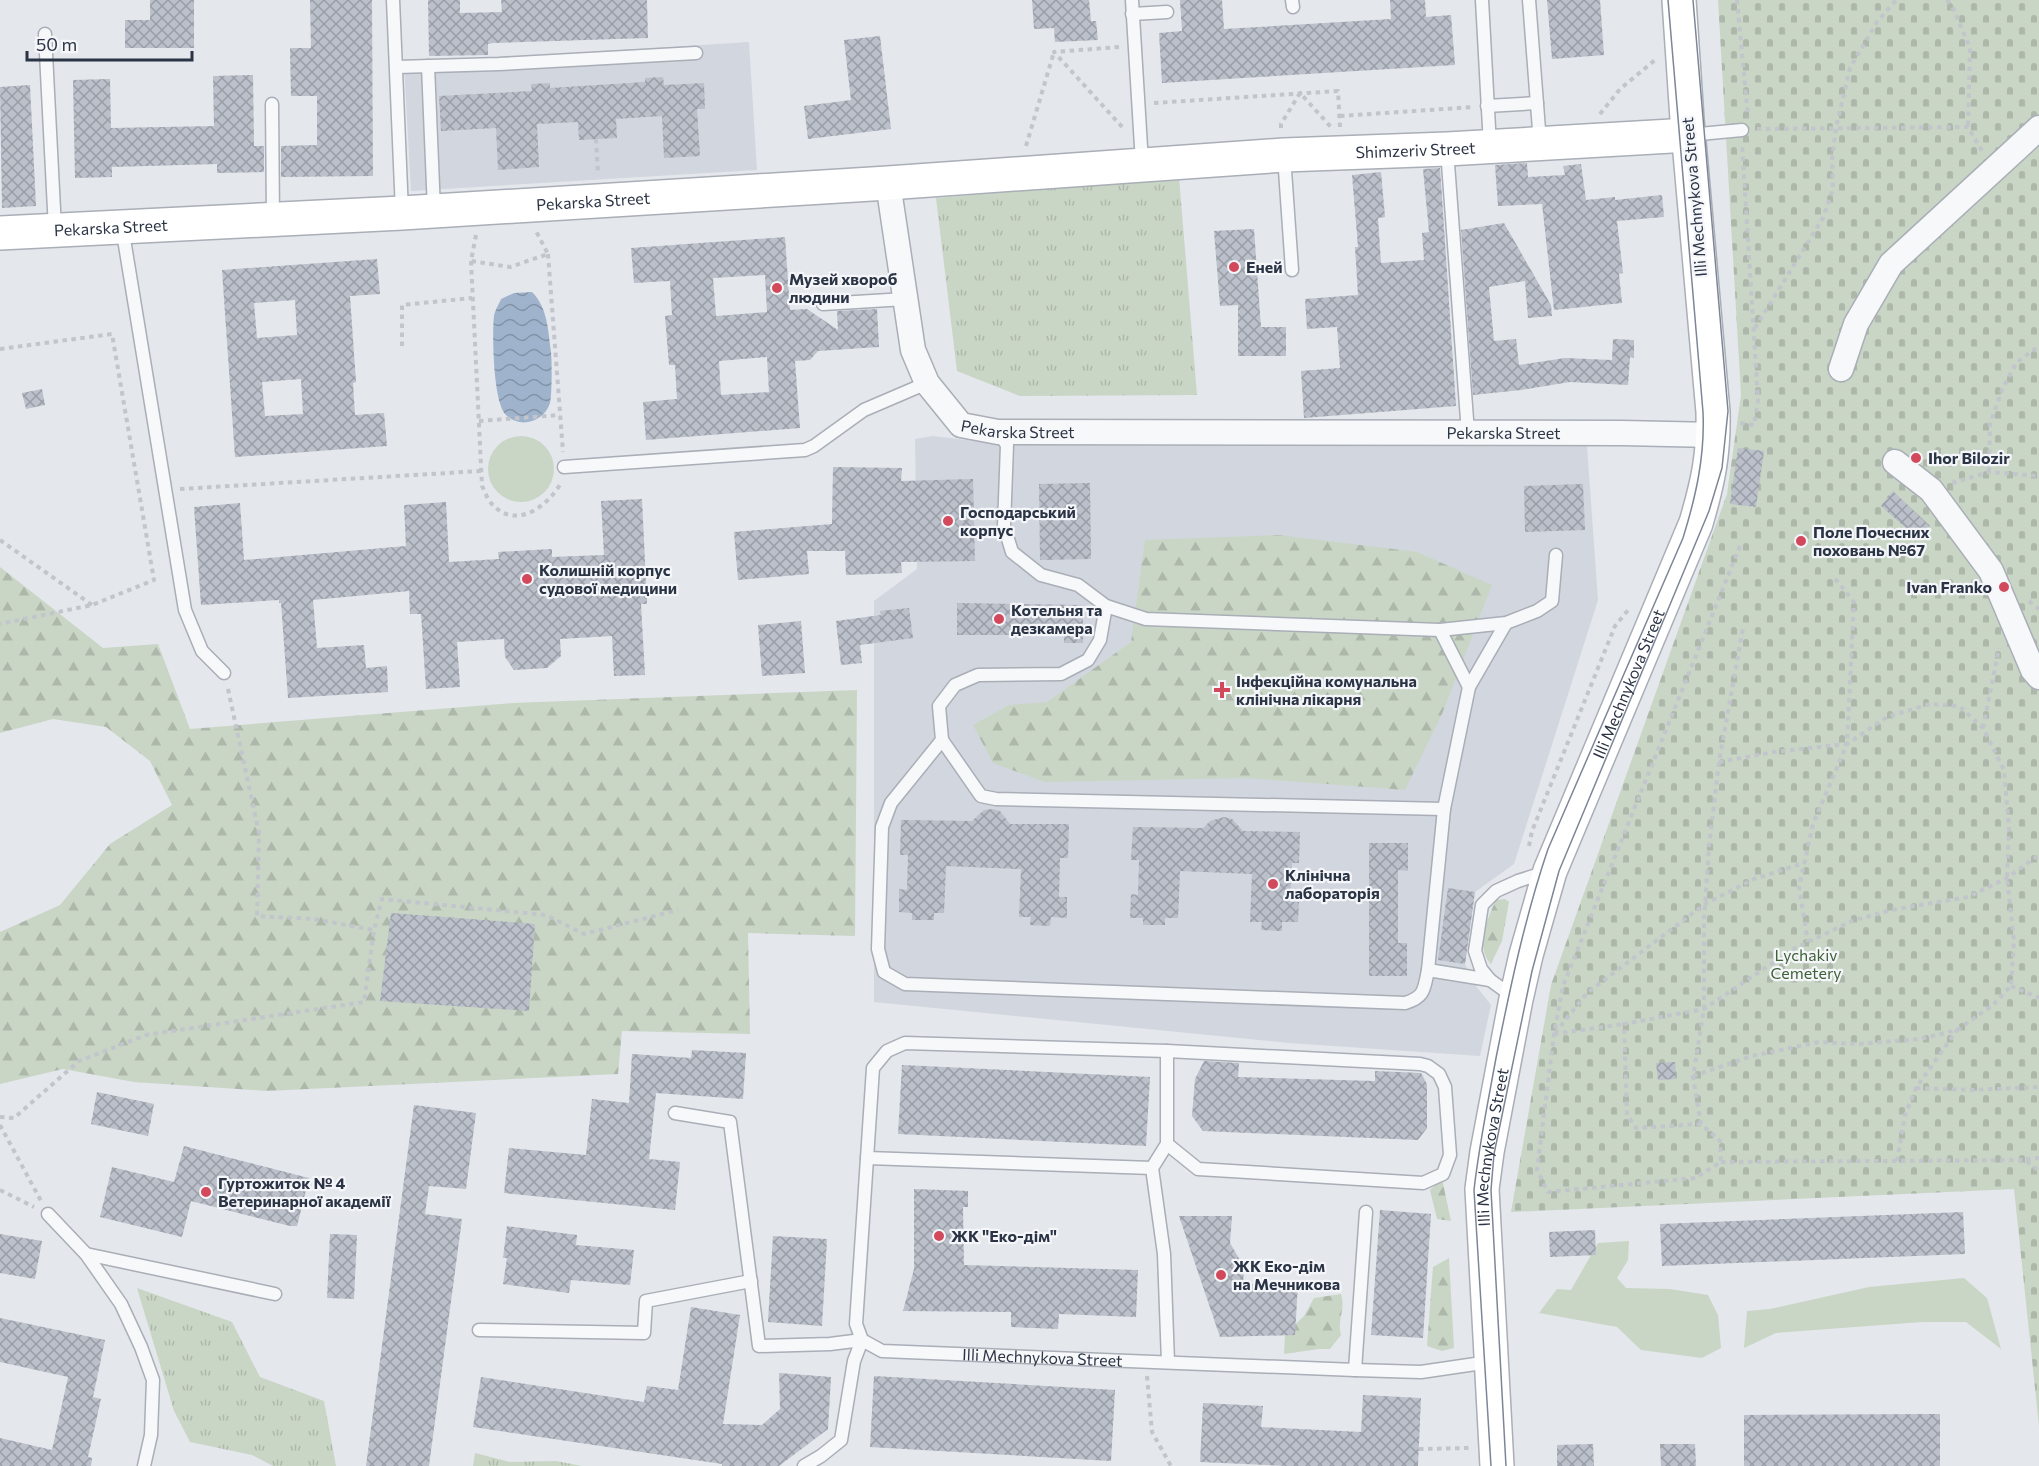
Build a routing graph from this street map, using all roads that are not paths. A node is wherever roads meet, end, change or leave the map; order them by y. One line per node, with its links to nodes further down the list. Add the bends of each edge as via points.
1 (393, 0): 11 (lane)
2 (1131, 0): 7 (lane)
3 (1482, 0): 14 (lane)
4 (1529, 0): 12 (lane)
5 (1679, 0): 17 (street, Illi Mechnykova Street)
6 (1167, 12): 7 (lane)
7 (1132, 14): 22 (lane)
8 (45, 34): 28 (lane)
9 (696, 53): 10 (lane)
10 (428, 66): 11 (lane); 24 (lane)
11 (397, 67): 25 (lane)
12 (1537, 103): 14 (lane); 19 (lane)
13 (272, 104): 26 (lane)
14 (1487, 106): 20 (lane)
15 (2039, 128): 33 (street, via 1891,264 1856,324)
16 (1742, 130): 17 (lane)
17 (1689, 135): 19 (street, Shimzeriv Street); 35 (street, Illi Mechnykova Street)
18 (1283, 139): 21 (street, Shimzeriv Street); 22 (street, Shimzeriv Street); 30 (lane)
19 (1540, 144): 20 (street, Shimzeriv Street)
20 (1490, 146): 21 (street, Shimzeriv Street)
21 (1447, 148): 37 (lane)
22 (1141, 156): 23 (street, Shimzeriv Street)
23 (888, 183): 24 (street, Pekarska Street); 31 (street, Pekarska Street)
24 (435, 211): 25 (street, Pekarska Street)
25 (402, 213): 26 (street, Pekarska Street)
26 (273, 219): 27 (street, Pekarska Street)
27 (122, 227): 28 (street, Pekarska Street); 44 (lane, via 185,610 202,651)
28 (55, 230): 29 (street, Pekarska Street)
29 (0, 233)
30 (1292, 270)
31 (905, 300): 32 (lane); 34 (street, Pekarska Street, via 913,351)
32 (823, 304)
33 (1841, 369)
34 (927, 382): 36 (street, Pekarska Street, via 961,425); 39 (lane, via 864,410 806,450)
35 (1723, 429): 37 (street, Pekarska Street); 49 (street, Illi Mechnykova Street, via 1696,523)
36 (998, 432): 37 (street, Pekarska Street); 41 (lane, via 1007,446 1004,526 1012,552 1041,575 1078,585)
37 (1468, 433)
38 (1895, 462): 45 (street, via 1931,490 1991,571)
39 (564, 467)
40 (1557, 555): 42 (lane, via 1552,601)
41 (1106, 606): 43 (lane, via 1146,619); 47 (lane, via 1100,640 1088,660 1061,674 978,675 955,685 939,706)
42 (1506, 624): 43 (lane); 46 (lane)
43 (1440, 630): 46 (lane)
44 (224, 673)
45 (2039, 677)
46 (1469, 687): 48 (lane)
47 (942, 740): 48 (lane, via 981,796 996,799); 50 (lane, via 891,803 882,827 878,949 884,972 905,984 1405,1004 1422,994)
48 (1444, 809): 50 (lane)
49 (1550, 871): 51 (lane, via 1496,891 1482,905 1475,951); 52 (street, Illi Mechnykova Street)
50 (1428, 970): 51 (lane)
51 (1490, 980): 52 (lane)
52 (1516, 999): 66 (street, Illi Mechnykova Street, via 1482,1189)
53 (1167, 1051): 55 (lane); 55 (lane, via 1428,1066 1439,1074 1445,1087 1450,1155 1443,1174 1423,1183 1198,1169); 56 (lane, via 904,1043 887,1051 873,1068)
54 (675, 1113): 61 (lane, via 730,1122)
55 (1167, 1144): 57 (lane)
56 (867, 1158): 57 (lane); 64 (lane, via 856,1324)
57 (1152, 1168): 65 (lane, via 1164,1254)
58 (1366, 1212): 67 (lane)
59 (48, 1214): 60 (lane)
60 (86, 1254): 62 (lane); 69 (lane, via 121,1304 153,1380 151,1435)
61 (751, 1281): 63 (lane, via 646,1301 644,1333); 64 (lane, via 759,1346)
62 (275, 1294)
63 (479, 1330)
64 (862, 1340): 65 (lane, Illi Mechnykova Street, via 882,1351); 70 (lane, via 854,1361 841,1440)
65 (1168, 1362): 67 (lane, Illi Mechnykova Street)
66 (1491, 1362): 67 (lane, Illi Mechnykova Street, via 1421,1372); 68 (street, Illi Mechnykova Street)
67 (1355, 1370)
68 (1486, 1457)
69 (144, 1466)
70 (804, 1466)

